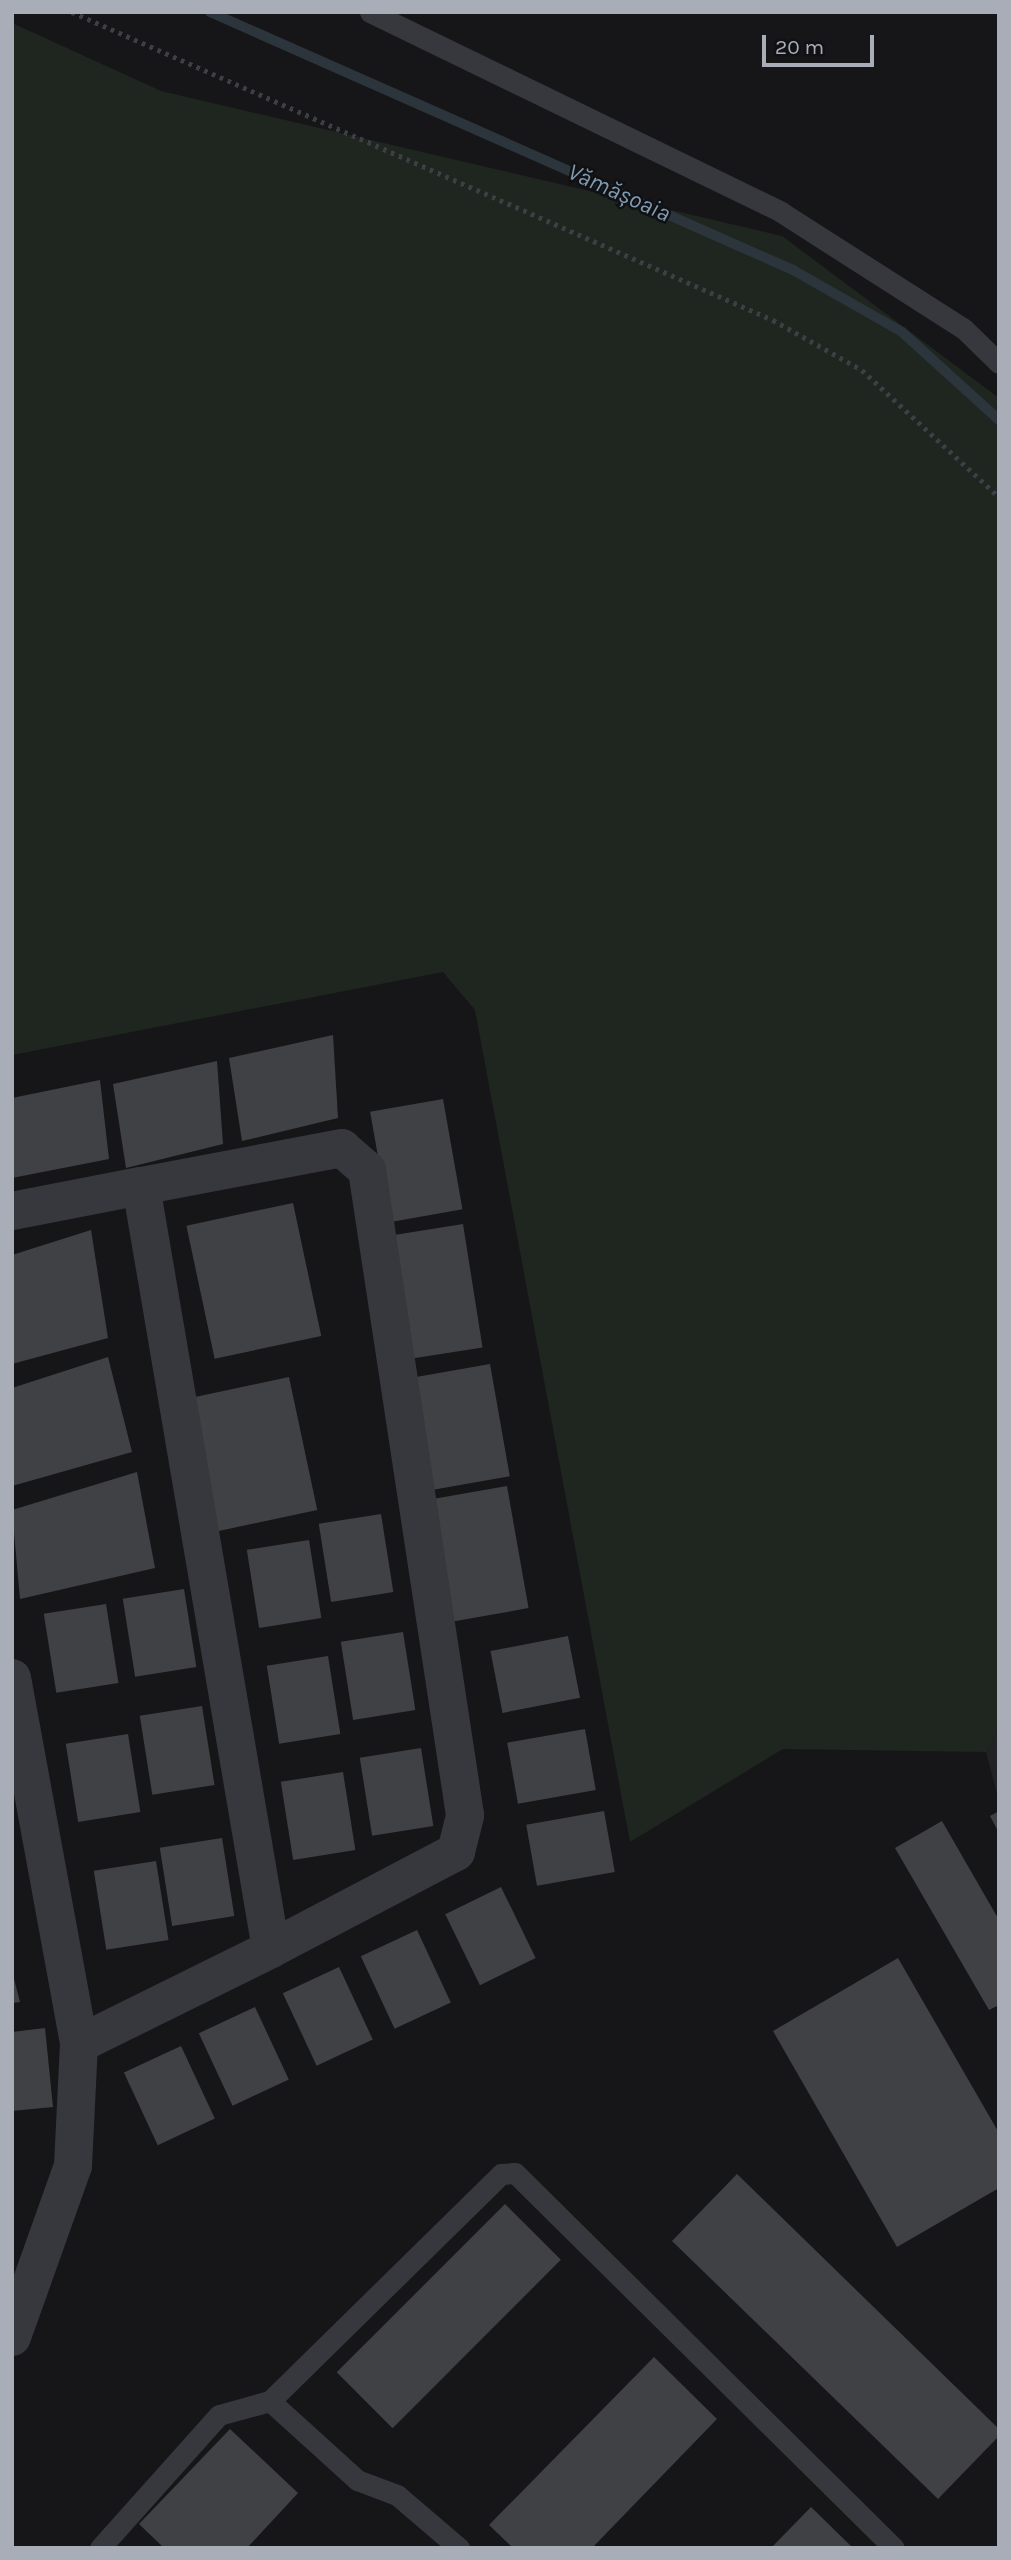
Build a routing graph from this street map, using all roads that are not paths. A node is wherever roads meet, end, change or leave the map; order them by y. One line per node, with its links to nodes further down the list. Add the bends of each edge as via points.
1 (370, 12): 2 (lane, via 781,212 964,329)
2 (999, 363)
3 (141, 1186): 4 (street); 6 (street); 6 (street, via 342,1148 367,1170 465,1815 456,1852)
4 (12, 1211)
5 (12, 1678): 7 (street)
6 (271, 1949): 7 (street)
7 (79, 2044): 8 (street, via 73,2166)
8 (12, 2337)
9 (270, 2401): 10 (lane, via 219,2415); 11 (lane, via 357,2480 397,2495); 12 (lane, via 501,2174 515,2173)
10 (100, 2548)
11 (458, 2548)
12 (894, 2548)

